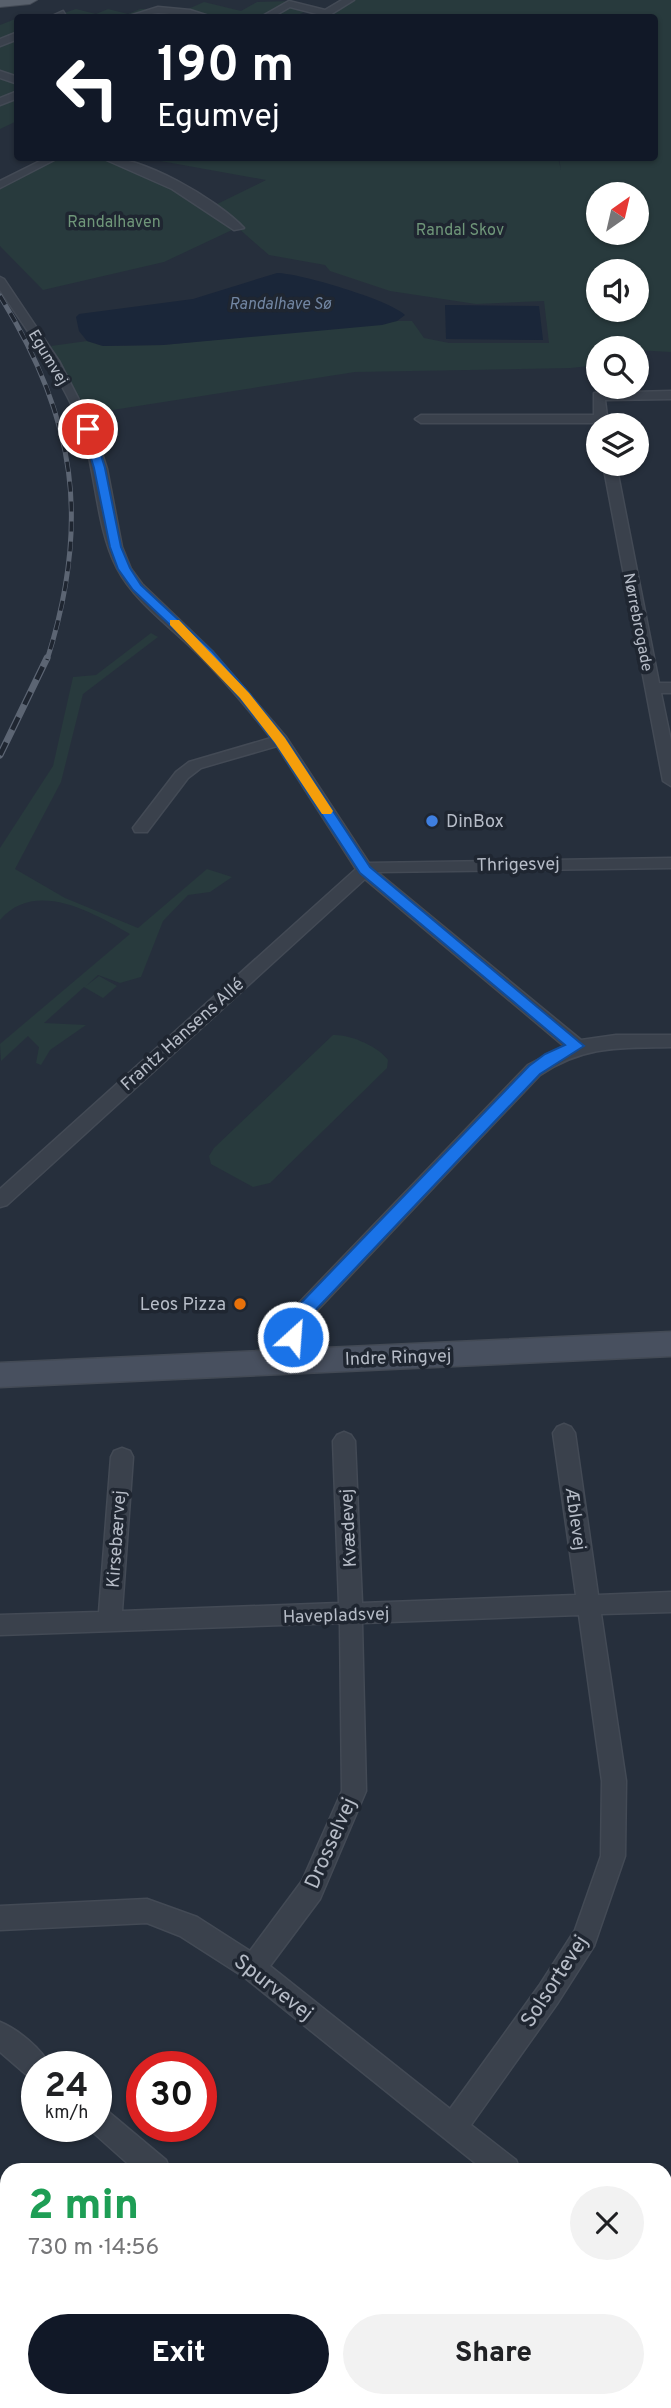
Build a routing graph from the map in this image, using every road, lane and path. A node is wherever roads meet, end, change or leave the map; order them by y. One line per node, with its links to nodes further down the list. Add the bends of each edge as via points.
1 (10, 0): 4 (main road)
2 (30, 0): 4 (main road)
3 (349, 0): 9 (street)
4 (0, 2)
5 (136, 14): 6 (street, via 160,9)
6 (188, 14)
7 (270, 14): 8 (street, via 289,4)
8 (318, 14)
9 (323, 14)
10 (46, 161): 12 (street)
11 (115, 161): 13 (street, via 161,178)
12 (0, 185)
13 (237, 229)
14 (0, 281): 22 (street, Egumvej, via 53,361 88,429 124,569 207,654)
15 (671, 395): 16 (street, via 598,396)
16 (600, 413)
17 (421, 419): 18 (street)
18 (586, 422)
19 (611, 476): 20 (street, Nørrebrogade)
20 (651, 688): 21 (street); 23 (street, Nørrebrogade)
21 (671, 688)
22 (281, 740): 24 (street, via 195,765); 26 (street, Egumvej)
23 (671, 780)
24 (141, 828)
25 (671, 863): 26 (street, Thrigesvej, via 377,866)
26 (365, 870): 28 (street, Egumvej); 29 (street, Frantz Hansens Allé)
27 (671, 1041): 28 (street)
28 (576, 1046): 31 (street, via 534,1070 302,1313 294,1323)
29 (0, 1200)
30 (671, 1344): 31 (street, Indre Ringvej)
31 (294, 1361): 32 (street, Indre Ringvej)
32 (0, 1375)
33 (564, 1433): 37 (street, Æblevej)
34 (344, 1440): 38 (street, Kvædevej)
35 (122, 1457): 39 (street, Kirsebærvej)
36 (671, 1602): 37 (street, Havepladsvej)
37 (588, 1606): 38 (street, Havepladsvej); 45 (street, Solsortevej, via 614,1781 612,1856 586,1937)
38 (352, 1615): 39 (street, Havepladsvej); 42 (street, Drosselvej, via 354,1791 311,1891)
39 (110, 1621): 40 (street, Havepladsvej)
40 (0, 1625)
41 (0, 1918): 42 (street, Spurvevej, via 147,1911 188,1926)
42 (253, 1968): 45 (street, Spurvevej)
43 (0, 2035): 44 (street)
44 (21, 2053)
45 (452, 2129): 48 (street, Spurvevej)
46 (112, 2133): 47 (street)
47 (148, 2163)
48 (497, 2163)

